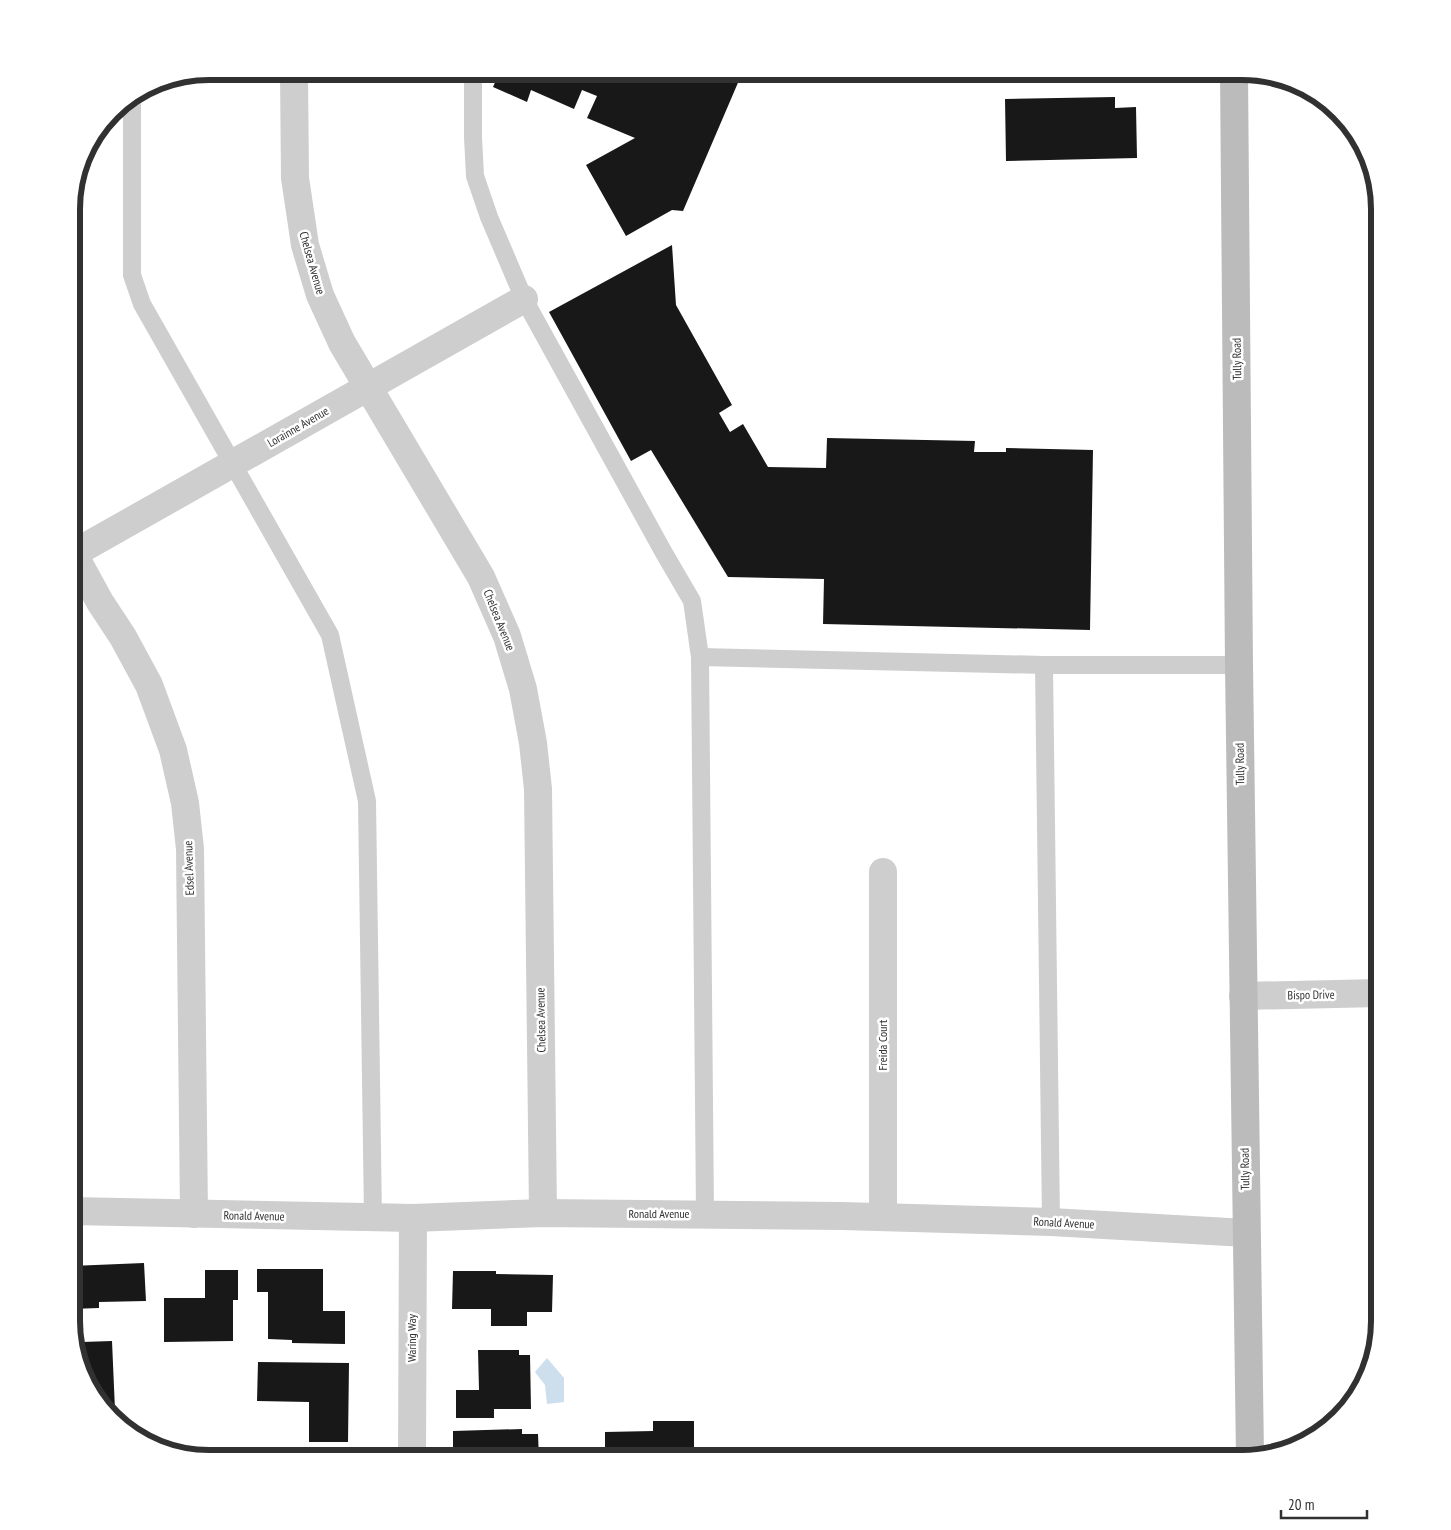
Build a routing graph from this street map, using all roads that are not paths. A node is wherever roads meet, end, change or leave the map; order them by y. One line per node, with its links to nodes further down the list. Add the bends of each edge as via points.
1 (294, 80): 6 (street, Chelsea Avenue, via 295,178 305,245 324,303)
2 (472, 80): 5 (lane, via 475,176)
3 (1234, 80): 12 (main road, Tully Road)
4 (132, 106): 7 (lane, via 132,275 142,304)
5 (524, 299): 6 (street, Lorainne Avenue); 10 (lane, via 692,601)
6 (367, 387): 7 (street, Lorainne Avenue); 18 (street, Chelsea Avenue, via 481,577 507,636 523,689 538,789)
7 (232, 464): 8 (street, Lorainne Avenue); 21 (lane, via 330,634 367,801)
8 (80, 549)
9 (80, 567): 17 (street, Edsel Avenue, via 149,685 173,750 185,803 190,850)
10 (700, 658): 11 (lane); 19 (lane)
11 (1044, 665): 12 (lane); 23 (lane)
12 (1239, 665): 15 (main road, Tully Road)
13 (883, 872): 20 (street, Freida Court)
14 (1371, 994): 15 (street, Bispo Drive)
15 (1243, 996): 24 (main road, Tully Road)
16 (80, 1211): 17 (street, Ronald Avenue)
17 (194, 1214): 21 (street, Ronald Avenue)
18 (543, 1214): 19 (street, Ronald Avenue); 22 (street, Ronald Avenue)
19 (705, 1214): 20 (street, Ronald Avenue)
20 (883, 1217): 23 (street, Ronald Avenue)
21 (373, 1218): 22 (street, Ronald Avenue)
22 (413, 1218): 25 (street, Waring Way)
23 (1051, 1222): 24 (street, Ronald Avenue)
24 (1246, 1232): 26 (main road, Tully Road)
25 (412, 1450)
26 (1250, 1450)

